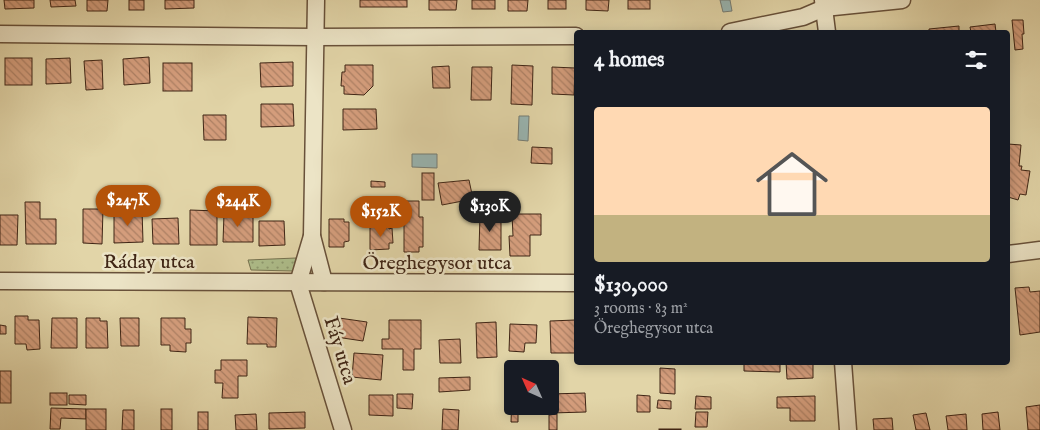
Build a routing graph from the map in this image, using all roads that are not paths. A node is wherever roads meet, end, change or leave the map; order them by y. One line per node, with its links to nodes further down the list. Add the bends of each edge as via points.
1 (316, 0): 8 (street)
2 (902, 0): 3 (street)
3 (824, 4): 4 (street, via 803,17); 5 (street)
4 (740, 30)
5 (827, 30)
6 (0, 34): 8 (street)
7 (574, 36): 8 (street)
8 (315, 37): 9 (street)
9 (312, 236): 13 (street); 14 (street)
10 (1040, 250): 11 (street)
11 (1010, 254)
12 (0, 281): 14 (street, Ráday utca)
13 (324, 282): 14 (street, Öreghegysor utca); 15 (street, Öreghegysor utca)
14 (298, 283): 17 (street, Fáy utca)
15 (574, 283)
16 (843, 365): 18 (street)
17 (343, 430)
18 (848, 430)

